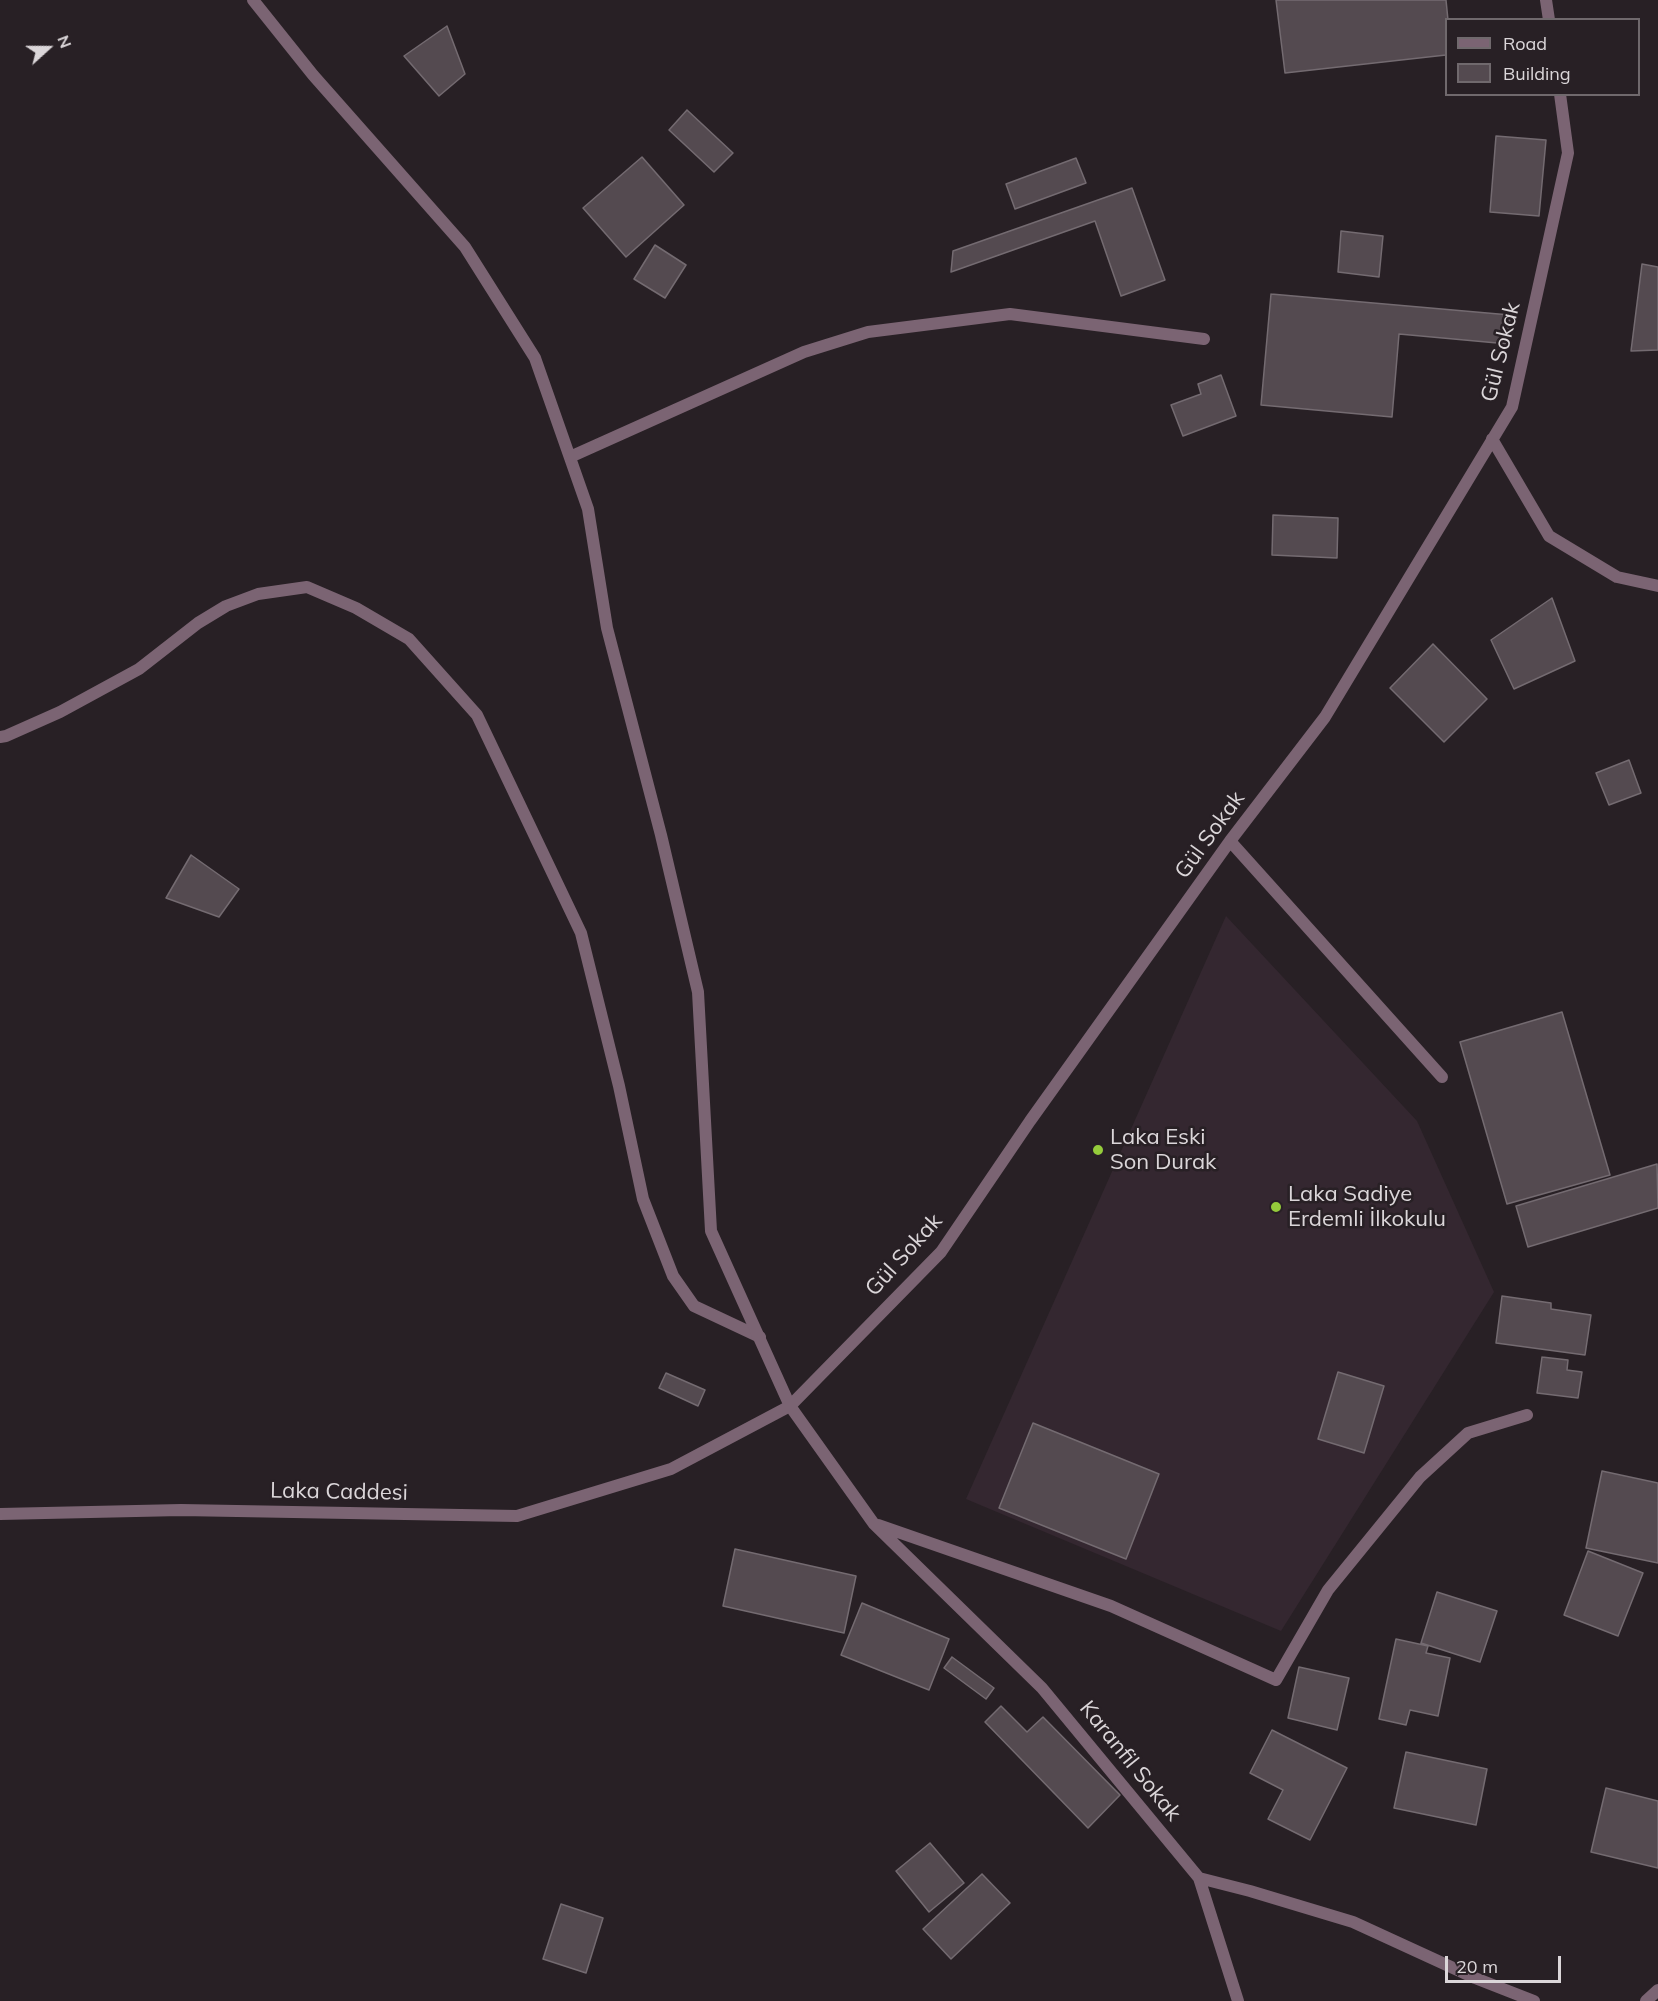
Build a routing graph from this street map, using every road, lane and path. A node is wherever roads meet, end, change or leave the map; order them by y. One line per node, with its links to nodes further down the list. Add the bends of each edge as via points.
1 (254, 0): 7 (street, Karanfil Sokak, via 465,248 535,358)
2 (1546, 0): 3 (street)
3 (1549, 18)
4 (1560, 96): 6 (street, Gül Sokak, via 1568,153 1512,407)
5 (1204, 339): 7 (street, via 1010,314 868,332 804,352)
6 (1492, 439): 8 (street, via 1550,536 1617,577); 10 (street, Gül Sokak, via 1325,717)
7 (570, 457): 12 (street, Karanfil Sokak, via 588,509 607,628 698,992 711,1231)
8 (1658, 586)
9 (0, 737): 12 (street, via 60,712 139,669 198,623 226,606 258,594 307,587 356,608 409,639 477,715 581,933 643,1199 673,1276 694,1306)
10 (1230, 841): 11 (street); 13 (street, Gül Sokak, via 941,1252)
11 (1442, 1077)
12 (760, 1337): 13 (street, Karanfil Sokak)
13 (790, 1406): 15 (street, Gül Sokak); 17 (street, Karanfil Sokak)
14 (1527, 1415): 17 (street, via 1468,1433 1420,1477 1328,1590 1276,1680 1111,1606)
15 (671, 1469): 16 (street, Laka Caddesi, via 517,1516 180,1510)
16 (0, 1514)
17 (874, 1524): 18 (street, Karanfil Sokak, via 1042,1688)
18 (1199, 1878): 20 (street); 21 (street, via 1353,1922)
19 (1658, 1990): 22 (street)
20 (1238, 2001)
21 (1534, 2001)
22 (1646, 2001)

